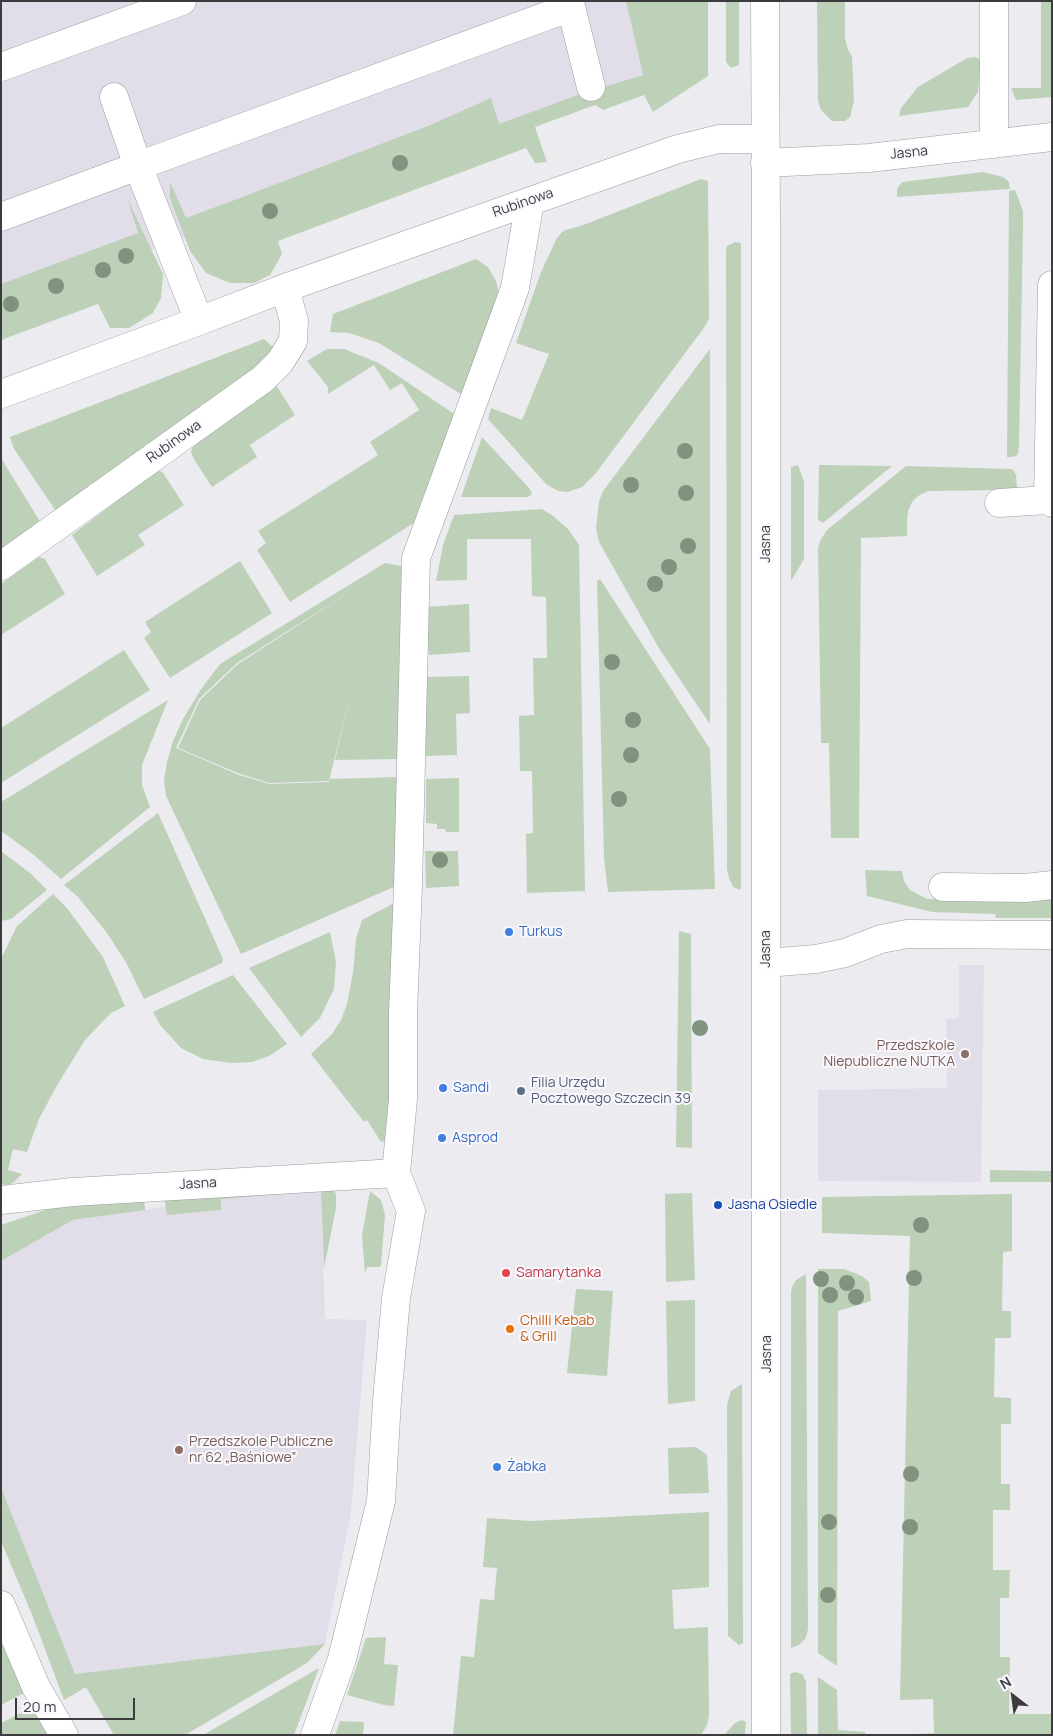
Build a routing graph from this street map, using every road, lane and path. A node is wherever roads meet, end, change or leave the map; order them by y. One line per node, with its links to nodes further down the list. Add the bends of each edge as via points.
1 (182, 1): 5 (street)
2 (764, 1): 10 (street, Jasna)
3 (994, 1): 9 (street)
4 (571, 4): 6 (street); 11 (street)
5 (1, 67)
6 (591, 87)
7 (114, 97): 11 (street)
8 (1052, 137): 9 (street, Jasna)
9 (994, 144): 10 (street, Jasna, via 868,158)
10 (765, 151): 12 (street, Rubinowa, via 719,139 678,149); 24 (street, Jasna)
11 (138, 166): 13 (street); 16 (street)
12 (530, 201): 15 (street, Rubinowa); 25 (street, via 515,288 416,558 403,1099)
13 (1, 217)
14 (1052, 285): 18 (street)
15 (285, 288): 16 (street, Rubinowa); 20 (street, Rubinowa, via 294,321 293,341 280,362 262,379)
16 (199, 321): 17 (street, Rubinowa)
17 (1, 394)
18 (1050, 502): 19 (street)
19 (999, 503)
20 (1, 566)
21 (1052, 884): 22 (street, via 1026,888)
22 (943, 887)
23 (1052, 935): 24 (street, via 907,934 882,939 845,953)
24 (766, 964): 30 (street, Jasna)
25 (396, 1173): 26 (street, Jasna, via 73,1192); 29 (street, via 411,1211 396,1298 381,1501 342,1659)
26 (1, 1200)
27 (1, 1605): 28 (street, via 36,1687)
28 (64, 1735)
29 (315, 1735)
30 (766, 1735)

